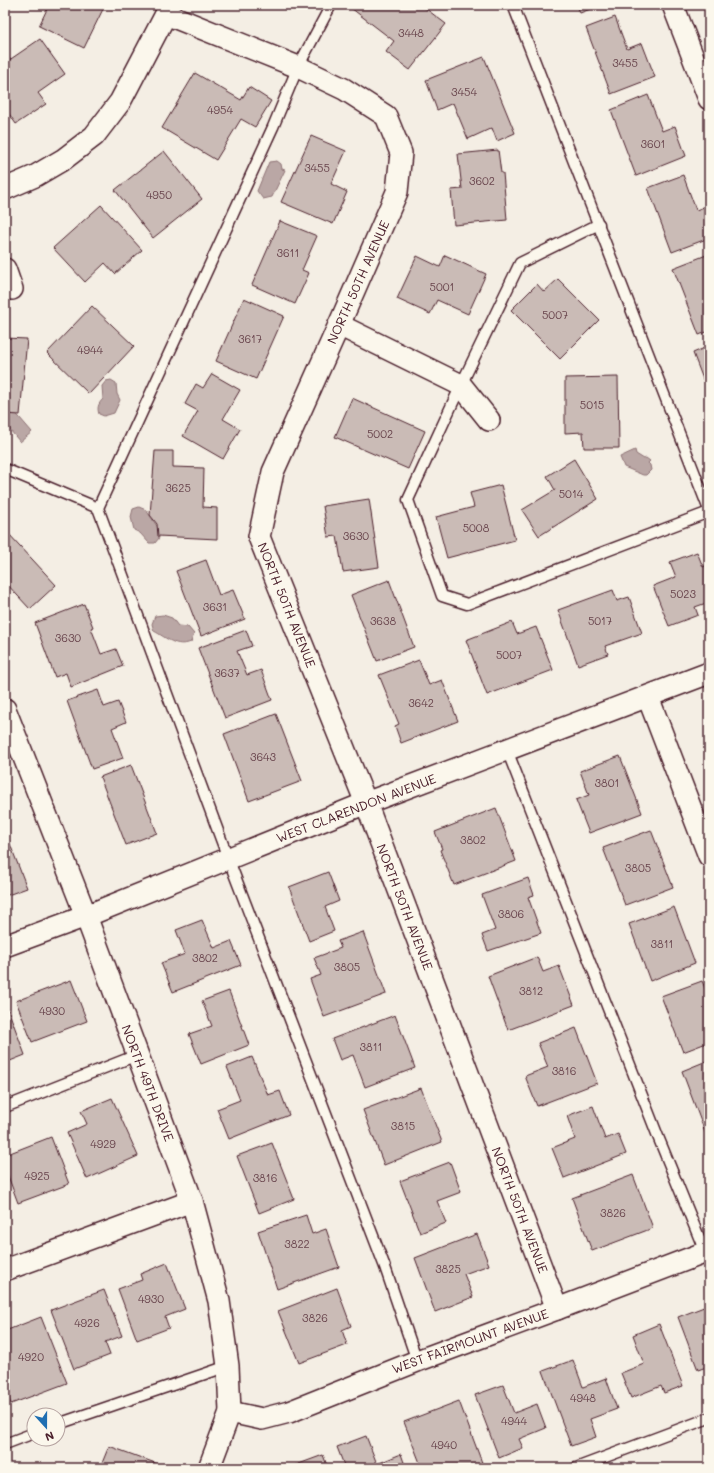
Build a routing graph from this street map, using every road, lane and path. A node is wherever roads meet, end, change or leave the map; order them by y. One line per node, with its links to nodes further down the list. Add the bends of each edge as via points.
1 (332, 5): 5 (lane)
2 (513, 5): 8 (lane)
3 (673, 5): 6 (street)
4 (167, 9): 5 (street, NORTH 50TH AVENUE); 7 (street, via 120,102 94,136 64,159 35,176)
5 (298, 67): 11 (street, NORTH 50TH AVENUE, via 344,89 386,116 401,153 397,192); 15 (lane, via 273,127)
6 (709, 99)
7 (5, 189)
8 (599, 224): 12 (lane, via 520,263); 16 (lane)
9 (5, 269): 10 (street)
10 (12, 289)
11 (339, 325): 12 (street); 21 (street, NORTH 50TH AVENUE, via 273,472 260,537)
12 (461, 385): 13 (street); 16 (lane, via 408,500 442,596 468,604)
13 (489, 420)
14 (5, 469): 15 (lane)
15 (98, 508): 23 (lane)
16 (709, 511)
17 (709, 673): 18 (street, WEST CLARENDON AVENUE)
18 (648, 697): 20 (street, WEST CLARENDON AVENUE); 22 (street)
19 (5, 709): 24 (street, NORTH 49TH DRIVE)
20 (508, 750): 21 (street, WEST CLARENDON AVENUE); 29 (lane, via 659,1139)
21 (366, 803): 23 (street, WEST CLARENDON AVENUE); 31 (street, NORTH 50TH AVENUE)
22 (709, 856)
23 (228, 858): 24 (street, WEST CLARENDON AVENUE); 32 (lane, via 385,1267)
24 (86, 916): 25 (street, WEST CLARENDON AVENUE); 26 (street, NORTH 49TH DRIVE)
25 (5, 946)
26 (137, 1055): 27 (lane); 28 (street, NORTH 49TH DRIVE)
27 (5, 1107)
28 (192, 1201): 30 (street); 33 (street, NORTH 49TH DRIVE, via 219,1301)
29 (707, 1252): 31 (street, WEST FAIRMOUNT AVENUE)
30 (5, 1270)
31 (557, 1309): 32 (street, WEST FAIRMOUNT AVENUE)
32 (417, 1361): 34 (street, WEST FAIRMOUNT AVENUE, via 289,1412 262,1419)
33 (228, 1366): 34 (street, NORTH 49TH DRIVE); 36 (lane)
34 (230, 1412): 39 (street, NORTH 49TH DRIVE)
35 (709, 1418): 40 (lane)
36 (66, 1421)
37 (26, 1436): 38 (lane)
38 (5, 1444)
39 (209, 1468)
40 (576, 1468)

